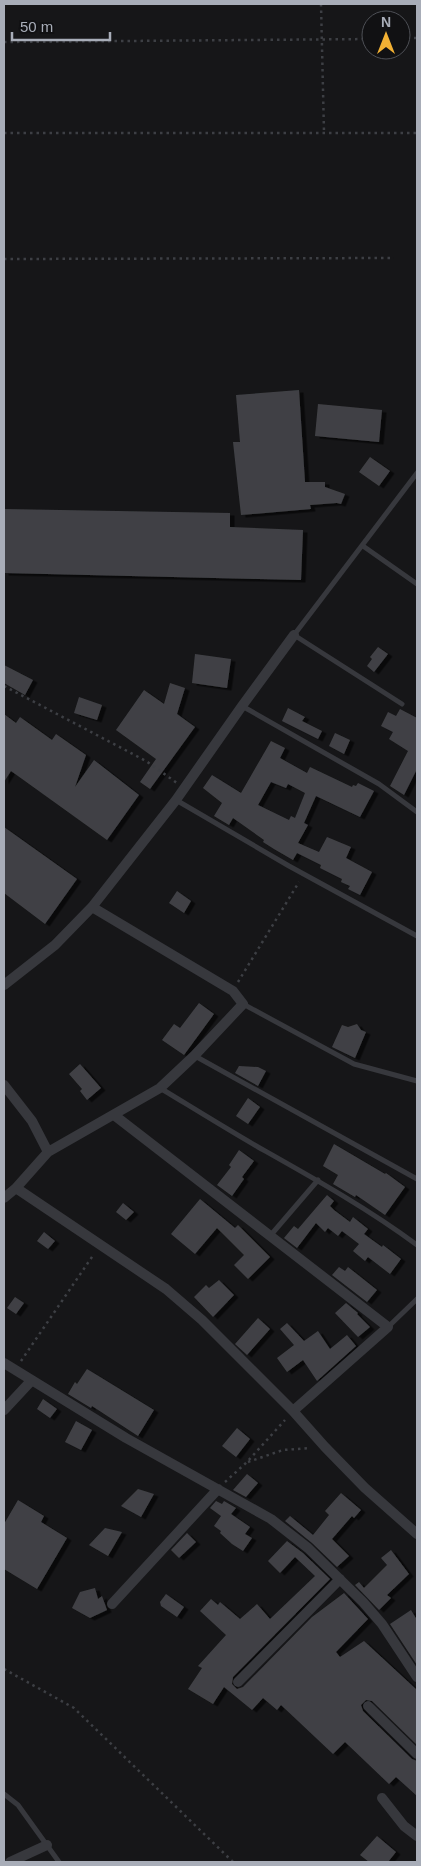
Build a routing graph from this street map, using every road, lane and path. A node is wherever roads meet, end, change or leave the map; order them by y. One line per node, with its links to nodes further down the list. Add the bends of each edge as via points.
1 (321, 4): 3 (path)
2 (361, 39): 3 (path)
3 (322, 40): 4 (path); 5 (path)
4 (4, 42)
5 (324, 132): 6 (path); 7 (path)
6 (4, 133)
7 (417, 133)
8 (394, 258): 9 (path)
9 (4, 259)
10 (417, 473): 11 (lane)
11 (363, 546): 12 (lane); 13 (lane)
12 (417, 584)
13 (294, 636): 15 (lane); 16 (street)
14 (4, 686): 17 (path, via 146,761)
15 (402, 704)
16 (242, 706): 17 (street); 19 (lane, via 379,784)
17 (184, 788): 18 (street)
18 (176, 800): 20 (lane); 21 (street)
19 (417, 812)
20 (303, 874): 22 (lane); 24 (path)
21 (92, 907): 23 (street, via 55,945); 24 (street)
22 (417, 936)
23 (4, 985)
24 (233, 991): 25 (street)
25 (243, 1004): 26 (street); 27 (lane, via 354,1064)
26 (194, 1056): 29 (street); 33 (lane)
27 (417, 1081)
28 (4, 1085): 31 (street, via 32,1121)
29 (160, 1088): 30 (street); 32 (lane)
30 (114, 1115): 31 (street); 36 (street)
31 (48, 1152): 34 (street)
32 (318, 1180): 36 (lane); 38 (lane)
33 (417, 1180)
34 (16, 1188): 35 (street); 37 (street)
35 (4, 1198)
36 (270, 1236): 40 (street)
37 (101, 1244): 42 (path); 45 (street, via 166,1289 202,1320)
38 (417, 1245)
39 (417, 1299): 40 (lane)
40 (388, 1327): 45 (street)
41 (4, 1364): 42 (street)
42 (15, 1371): 43 (street)
43 (31, 1381): 44 (street); 48 (street)
44 (4, 1410)
45 (293, 1411): 46 (street); 47 (path)
46 (325, 1447): 47 (path, via 283,1450); 49 (street)
47 (246, 1462): 48 (path)
48 (218, 1489): 50 (street, via 271,1519); 51 (street)
49 (417, 1534)
50 (340, 1579): 53 (street, via 382,1624); 54 (street)
51 (112, 1604)
52 (4, 1669): 63 (path, via 74,1708)
53 (417, 1677)
54 (238, 1682)
55 (368, 1706): 56 (street)
56 (417, 1754)
57 (4, 1794): 60 (lane, via 18,1805)
58 (382, 1798): 59 (street, via 404,1826)
59 (417, 1836)
60 (47, 1845): 61 (street); 62 (lane)
61 (10, 1862)
62 (59, 1862)
63 (233, 1862)

